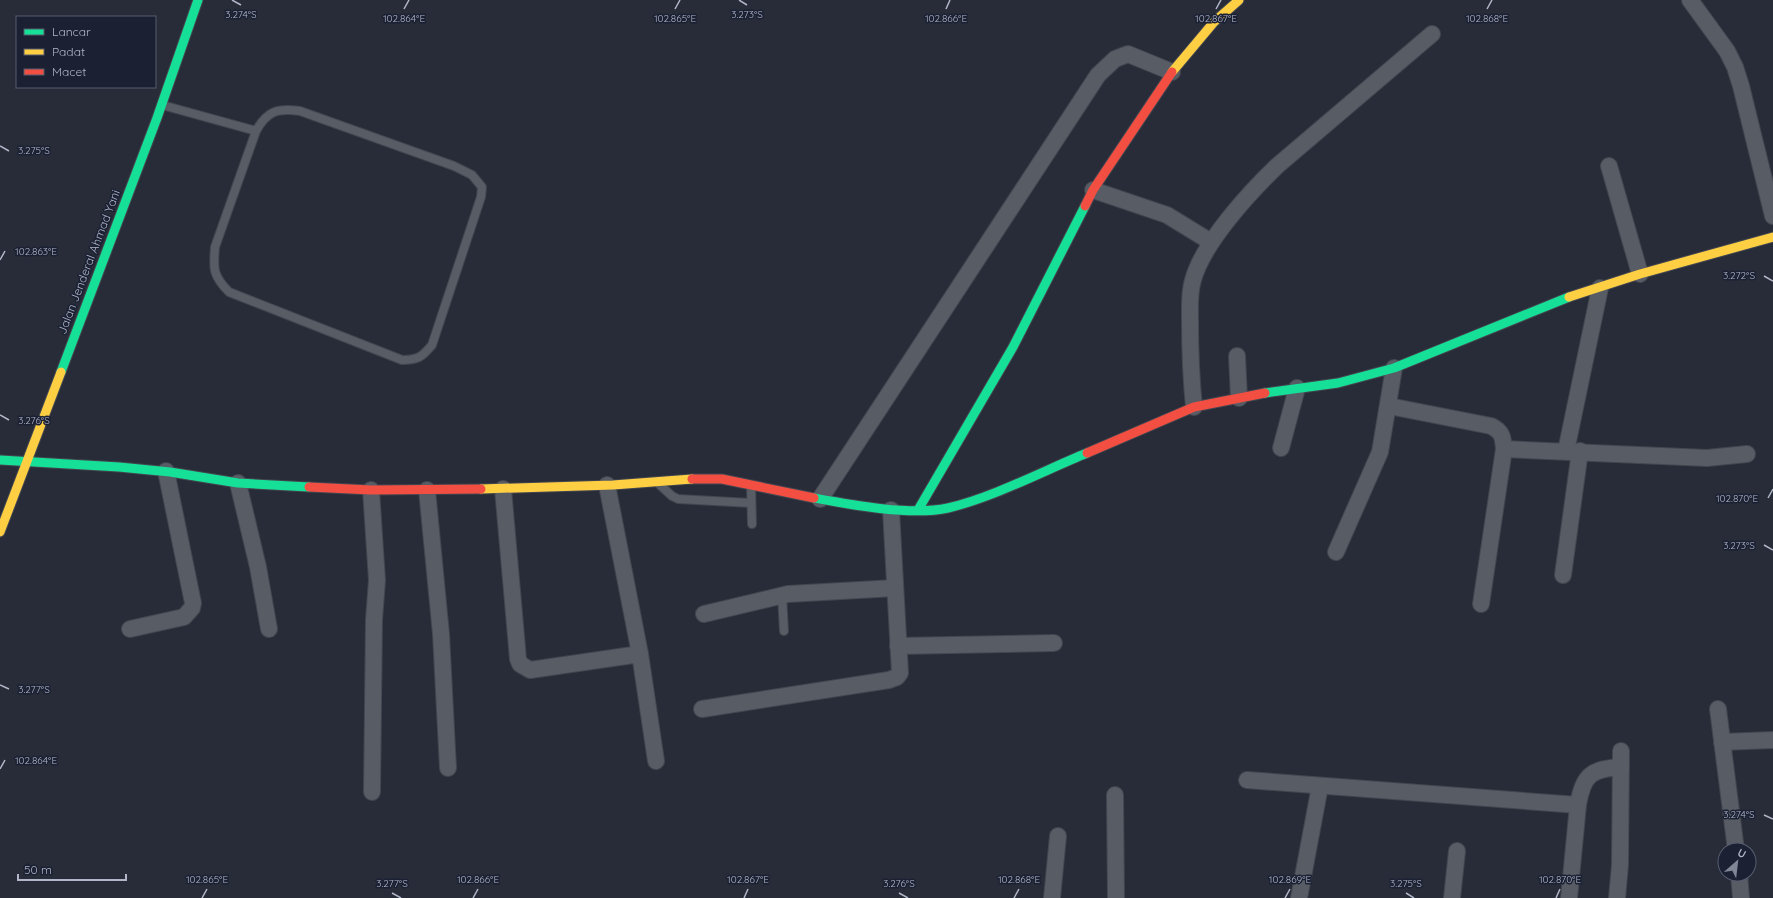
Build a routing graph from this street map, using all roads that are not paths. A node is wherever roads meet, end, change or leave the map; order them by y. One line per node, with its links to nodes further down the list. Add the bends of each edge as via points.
1 (198, 0): 6 (main road, Jalan Jenderal Ahmad Yani)
2 (1239, 0): 5 (main road, via 1214,22)
3 (1690, 0): 10 (street, via 1727,51 1735,67)
4 (1432, 34): 12 (street, via 1261,182)
5 (1172, 72): 9 (main road); 35 (street, via 1128,54 1115,59 1098,75)
6 (161, 105): 7 (lane); 26 (main road, Jalan Jenderal Ahmad Yani)
7 (256, 132): 7 (lane, via 215,247 213,266 218,281 229,292 402,360 423,356 432,345 481,197 482,187 472,175 454,166 300,111 286,109 275,112 264,118)
8 (1609, 166): 13 (street)
9 (1093, 190): 12 (street, via 1167,215); 38 (main road, via 1013,347)
10 (1773, 216)
11 (1773, 237): 13 (main road)
12 (1211, 242): 20 (street, via 1198,265 1190,291 1190,362)
13 (1640, 274): 14 (main road)
14 (1600, 288): 16 (main road, via 1496,325); 23 (street)
15 (1237, 356): 18 (street)
16 (1394, 368): 17 (main road, via 1338,383); 19 (street)
17 (1296, 388): 18 (main road); 21 (street)
18 (1239, 398): 20 (main road)
19 (1389, 406): 22 (street, via 1491,426 1500,430); 41 (street, via 1380,452)
20 (1194, 407): 38 (main road, via 990,494 948,508)
21 (1281, 448)
22 (1504, 449): 23 (street); 45 (street)
23 (1573, 451): 24 (street, via 1707,458); 42 (street)
24 (1748, 454)
25 (0, 460): 26 (main road)
26 (27, 460): 27 (main road); 40 (main road, Jalan Jenderal Ahmad Yani)
27 (166, 471): 29 (main road); 47 (street, via 193,604 184,617)
28 (657, 481): 30 (main road, via 705,478); 31 (main road); 36 (lane, via 678,499)
29 (238, 483): 33 (main road); 48 (street, via 258,567)
30 (751, 484): 35 (main road); 36 (lane)
31 (607, 485): 32 (main road); 52 (street)
32 (503, 489): 34 (main road); 52 (street, via 520,664 530,670)
33 (371, 490): 34 (main road); 63 (street, via 377,580 374,620)
34 (427, 490): 60 (street, via 441,634)
35 (820, 499): 37 (main road)
36 (751, 503): 39 (lane)
37 (891, 510): 38 (main road); 43 (street)
38 (918, 510)
39 (752, 524)
40 (0, 532)
41 (1336, 552)
42 (1563, 575)
43 (895, 588): 44 (street); 51 (street)
44 (782, 595): 46 (street); 49 (lane)
45 (1480, 604)
46 (704, 614)
47 (130, 629)
48 (269, 629)
49 (784, 631)
50 (1054, 643): 51 (street)
51 (898, 646): 53 (street, via 900,673 897,678)
52 (640, 654): 58 (street)
53 (702, 709)
54 (1718, 709): 56 (street)
55 (1773, 740): 56 (street)
56 (1722, 742): 67 (street)
57 (1621, 751): 59 (street)
58 (656, 761)
59 (1621, 767): 65 (street, via 1602,769 1591,775 1580,788); 75 (street)
60 (448, 768)
61 (1247, 780): 62 (street)
62 (1320, 786): 65 (street); 72 (street)
63 (372, 792)
64 (1115, 795): 71 (street)
65 (1578, 805): 74 (street)
66 (1058, 836): 70 (street)
67 (1735, 842)
68 (1457, 851): 73 (street)
69 (1740, 882): 76 (street)
70 (1052, 898)
71 (1116, 898)
72 (1299, 898)
73 (1452, 898)
74 (1570, 898)
75 (1617, 898)
76 (1741, 898)

